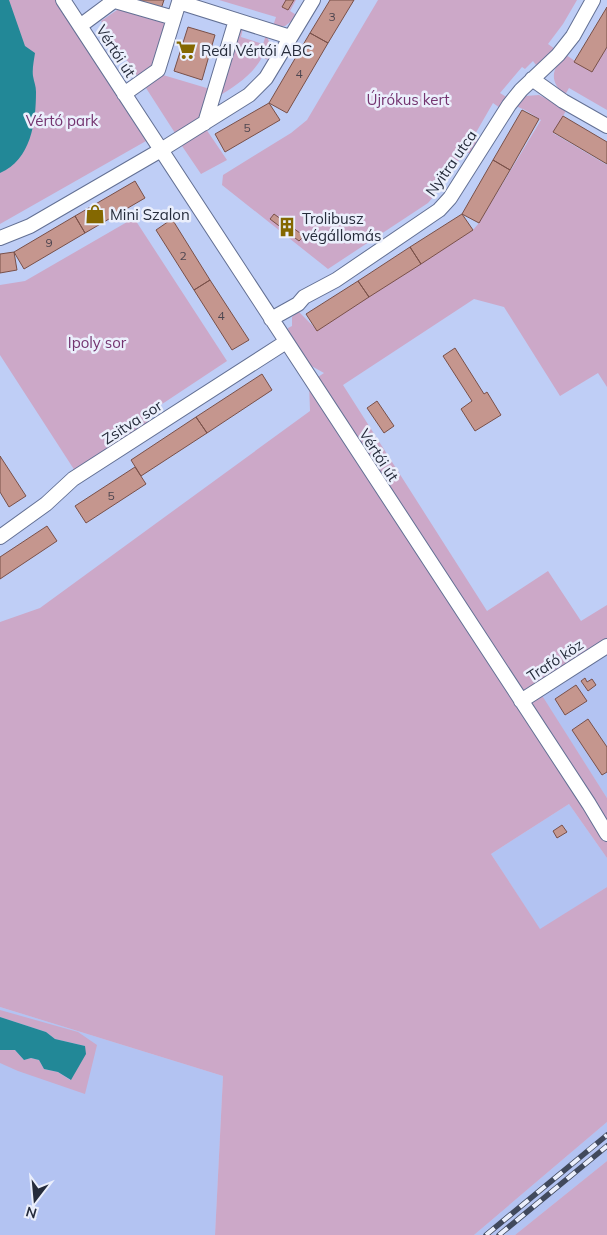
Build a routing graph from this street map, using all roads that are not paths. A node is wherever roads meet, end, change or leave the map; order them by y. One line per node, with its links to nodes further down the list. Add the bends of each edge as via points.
1 (63, 0): 7 (street, Vértói út)
2 (313, 0): 8 (street)
3 (593, 0): 9 (street, Nyitra utca, via 573,36)
4 (115, 1): 5 (street, Vértói út); 7 (street, Vértói út)
5 (174, 18): 6 (street, Vértói út, via 179,2); 10 (street, Vértói út, via 158,70)
6 (236, 20): 8 (street, Vértói út); 11 (street)
7 (80, 26): 10 (street, Vértói út)
8 (290, 37): 11 (street, via 266,78 249,94)
9 (532, 79): 12 (street); 15 (street, Nyitra utca, via 509,105 439,210 336,280)
10 (124, 94): 13 (street, Vértói út)
11 (206, 123): 13 (street)
12 (607, 126)
13 (161, 150): 14 (street, via 30,226); 15 (street, Vértói út)
14 (0, 238)
15 (271, 319): 16 (street, Vértói út)
16 (286, 342): 17 (street, Zsitva sor, via 74,479); 19 (street, Vértói út)
17 (0, 537)
18 (607, 646): 19 (street, Trafó köz)
19 (521, 701): 20 (street, Vértói út)
20 (607, 834)

